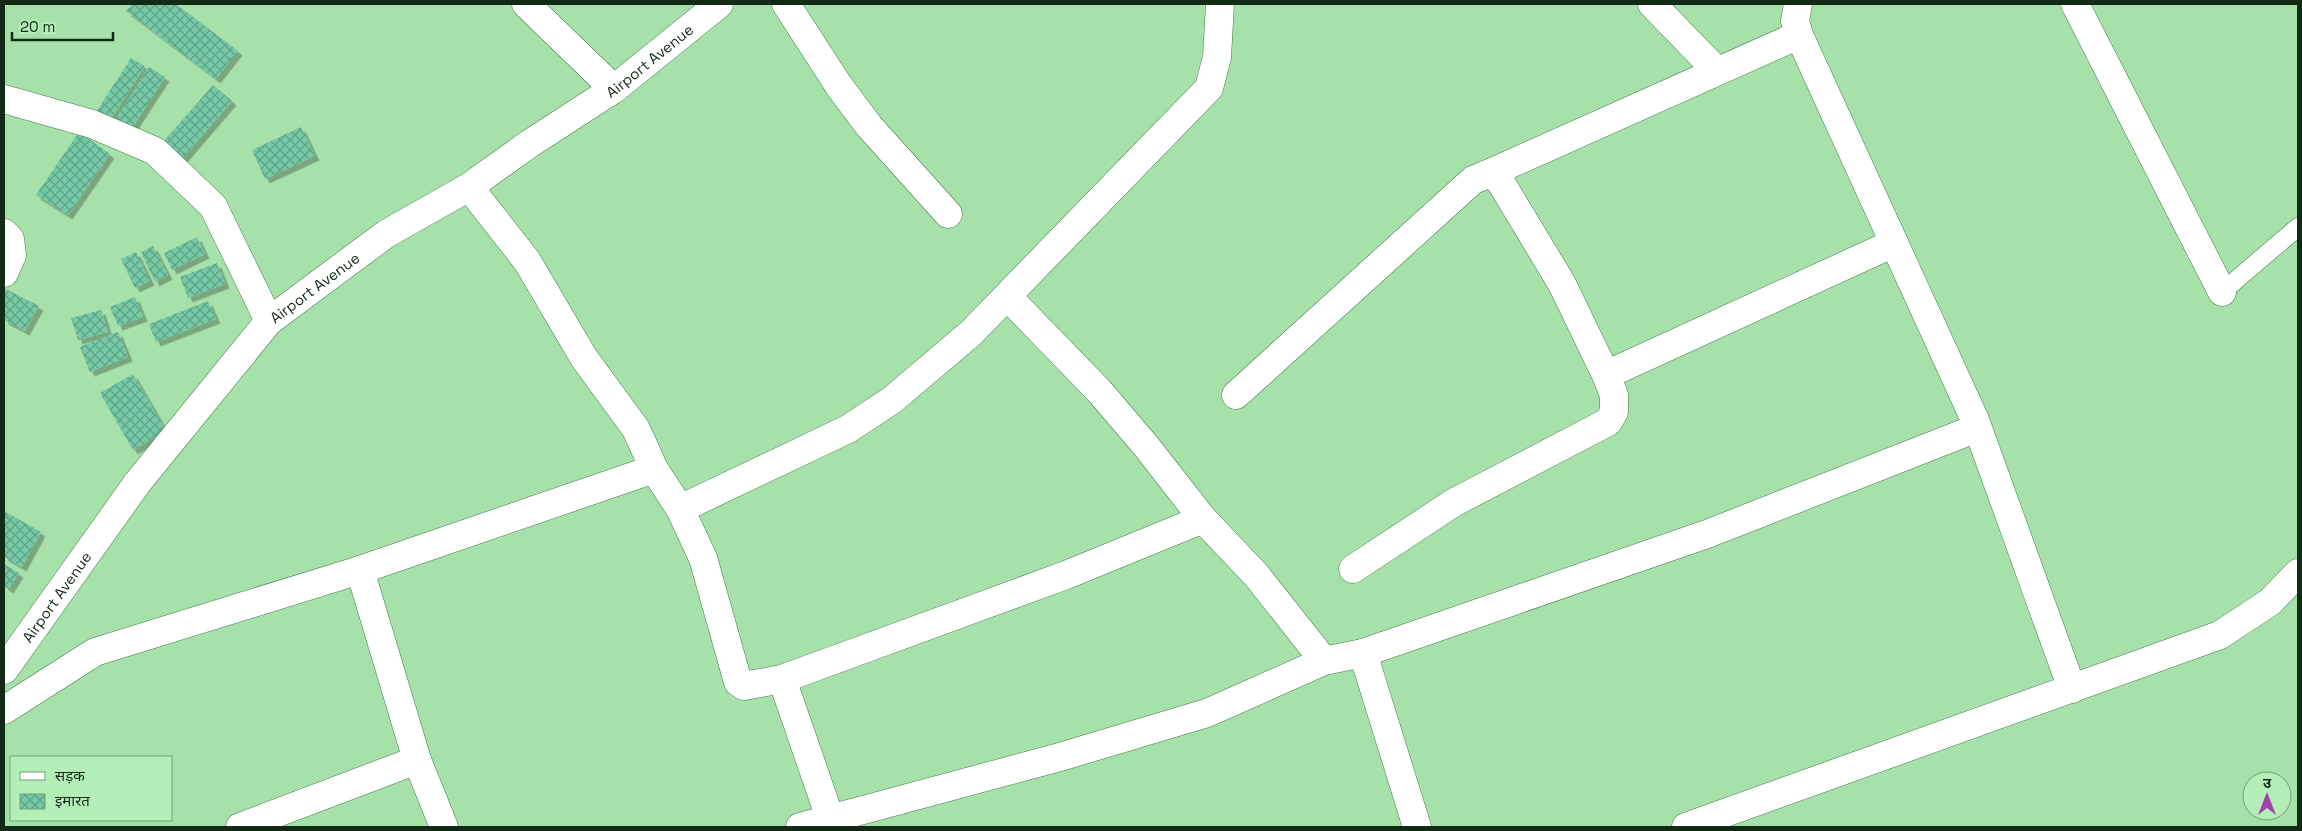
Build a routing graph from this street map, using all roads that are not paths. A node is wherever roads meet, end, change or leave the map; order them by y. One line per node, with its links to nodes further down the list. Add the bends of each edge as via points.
1 (526, 4): 10 (street)
2 (719, 4): 10 (street, Airport Avenue)
3 (786, 4): 14 (street, via 869,126)
4 (1220, 4): 20 (street, via 1217,57 1209,88)
5 (1652, 4): 9 (street)
6 (1798, 4): 8 (street, via 1796,21)
7 (2075, 4): 19 (street)
8 (1800, 35): 9 (street); 17 (street)
9 (1717, 71): 12 (street)
10 (614, 89): 13 (street, Airport Avenue)
11 (4, 99): 21 (street, via 92,124 155,151 214,206)
12 (1490, 173): 22 (street, via 1500,181 1562,284); 23 (street, via 1473,180 1451,198)
13 (470, 187): 21 (street, Airport Avenue, via 386,234); 25 (street, via 526,261 584,358 636,429)
14 (948, 214)
15 (2298, 227): 19 (lane)
16 (4, 233): 18 (street, via 10,239 12,255)
17 (1894, 244): 22 (street); 24 (street)
18 (4, 273)
19 (2222, 292)
20 (1008, 297): 26 (street, via 892,400 848,428); 27 (street, via 1100,392)
21 (268, 321): 33 (street, Airport Avenue, via 138,482)
22 (1606, 375): 28 (street, via 1614,395 1614,412 1608,422 1453,503)
23 (1236, 395)
24 (1975, 420): 31 (street, via 1972,430 1958,437 1707,534); 35 (street)
25 (654, 470): 26 (street); 29 (street)
26 (680, 509): 34 (street, via 703,558 738,682 744,686)
27 (1203, 519): 32 (street, via 1257,576); 34 (street, via 1066,575)
28 (1353, 569)
29 (360, 570): 36 (street, via 95,652); 37 (street)
30 (2298, 573): 35 (street, via 2270,602 2220,636)
31 (1363, 653): 32 (street); 43 (street)
32 (1324, 661): 39 (street, via 1207,713)
33 (4, 670)
34 (782, 679): 38 (street)
35 (2072, 689): 44 (street)
36 (4, 710)
37 (417, 760): 40 (street); 41 (street)
38 (830, 818): 39 (street); 42 (street)
39 (864, 819)
40 (240, 827)
41 (444, 827)
42 (800, 827)
43 (1417, 827)
44 (1686, 827)

